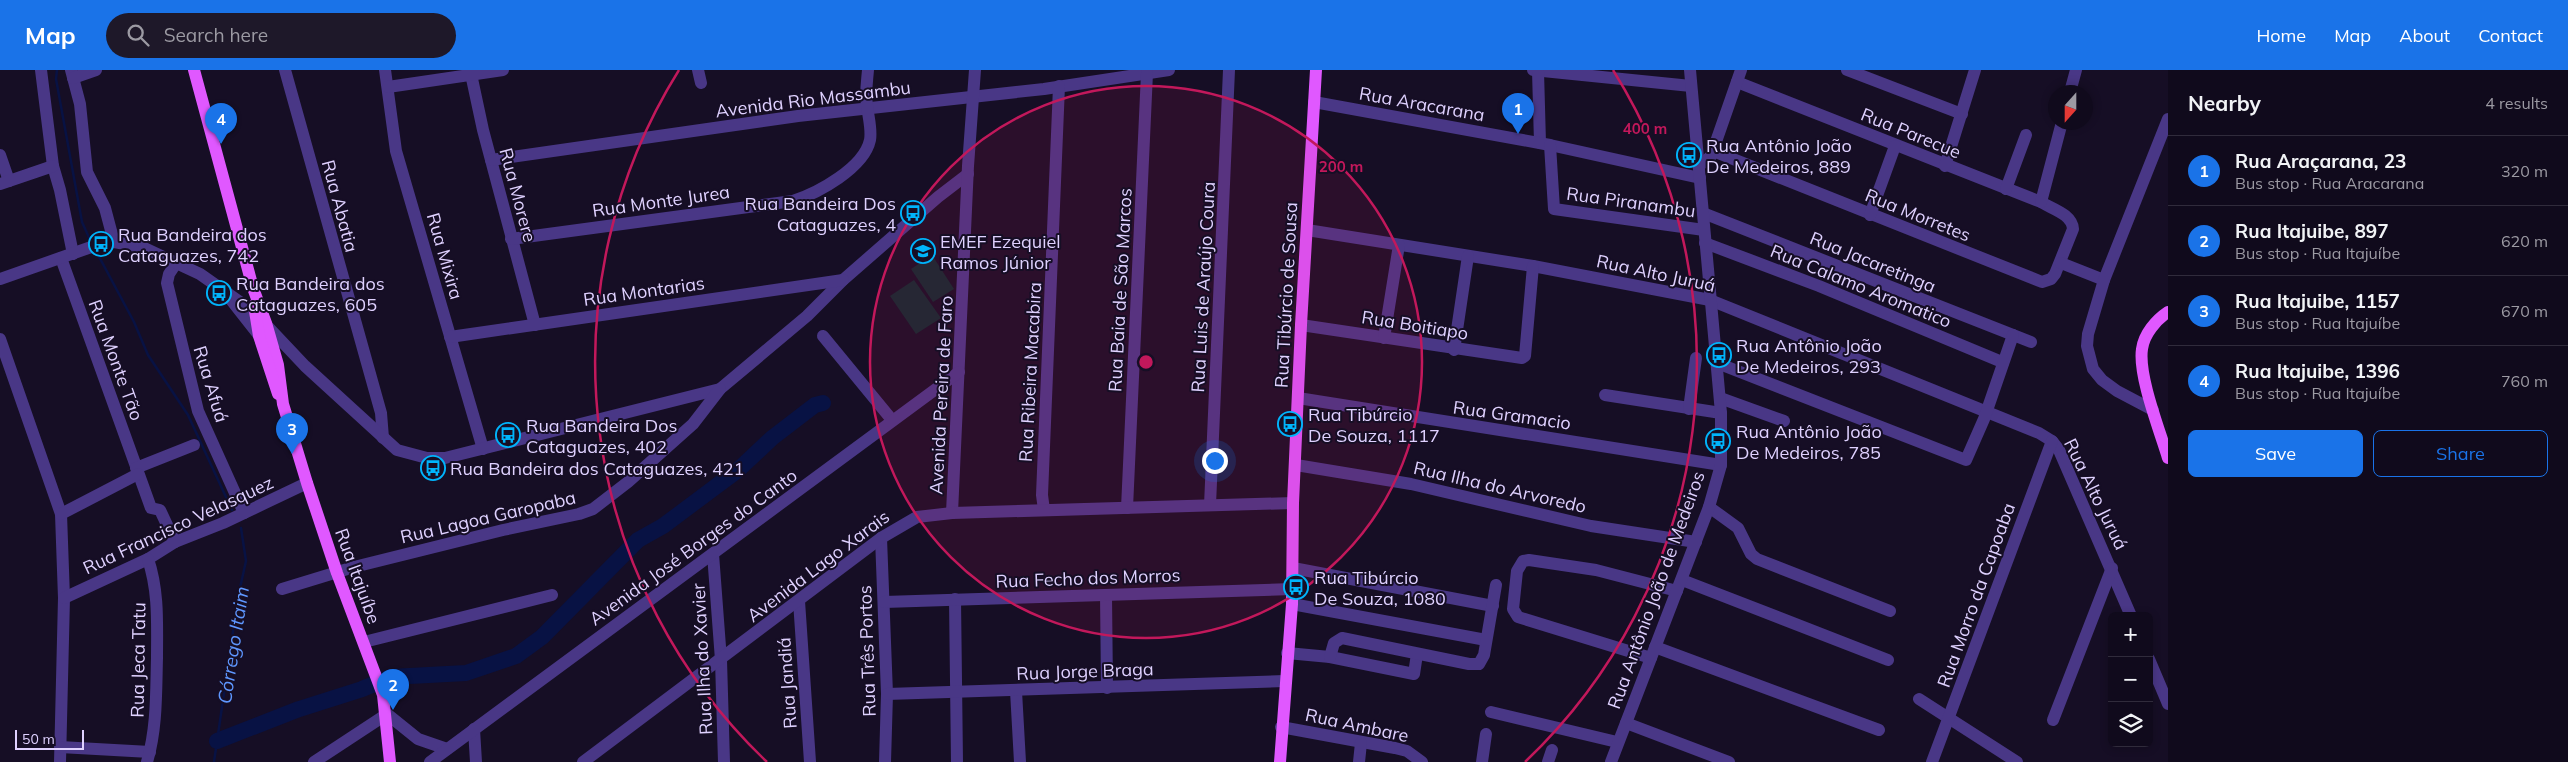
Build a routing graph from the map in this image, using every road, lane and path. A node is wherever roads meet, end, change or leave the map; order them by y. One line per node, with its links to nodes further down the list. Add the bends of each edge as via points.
1 (41, 70): 38 (street, Rua Monte Tão)
2 (96, 70): 20 (street)
3 (194, 70): 62 (main road, Rua Itajuíbe)
4 (285, 70): 96 (street, Rua Abatia, via 381,413)
5 (384, 70): 25 (street, Rua Mixira)
6 (503, 70): 18 (street)
7 (868, 70): 28 (street, Rua Monte Jurea)
8 (975, 70): 26 (street, Avenida Pereira de Faro)
9 (1170, 70): 19 (street, Avenida Rio Massambu)
10 (1229, 70): 106 (street, Rua Luis de Araújo Coura)
11 (1316, 70): 27 (main road, Rua Tibúrcio de Sousa)
12 (1533, 70): 17 (street)
13 (1690, 70): 24 (street, Rua Antônio João de Medeiros)
14 (1847, 70): 29 (street)
15 (1975, 70): 29 (street)
16 (2076, 70): 22 (street)
17 (1538, 71): 24 (street); 33 (street)
18 (473, 72): 25 (street); 37 (street, Rua Morere)
19 (1148, 73): 23 (street, Avenida Rio Massambu); 108 (street, Rua Baia de São Marcos)
20 (72, 74): 51 (street, via 80,104 87,172 105,208)
21 (1739, 76): 34 (street, Rua Parecue); 35 (street)
22 (2072, 85)
23 (1059, 86): 26 (street, Avenida Rio Massambu); 109 (street, Rua Ribeira Macabira, via 1042,495)
24 (1691, 86): 40 (street, Rua Antônio João de Medeiros)
25 (388, 87): 73 (street, Rua Mixira, via 396,151)
26 (972, 97): 28 (street, Avenida Rio Massambu); 41 (street, Avenida Pereira de Faro)
27 (1314, 102): 33 (street, Rua Aracarana); 48 (main road, Rua Tibúrcio de Sousa)
28 (867, 108): 37 (street, Avenida Rio Massambu); 50 (street, Rua Monte Jurea, via 871,131 867,147 844,174 814,194 793,201)
29 (1962, 114): 39 (street)
30 (2168, 119): 61 (street)
31 (2060, 130): 44 (street)
32 (2026, 135): 43 (street)
33 (1545, 144): 40 (street, Rua Aracarana); 49 (street, Rua Piranambu, via 1554,209)
34 (1895, 146): 39 (street, Rua Parecue); 46 (street)
35 (1713, 151): 40 (street); 46 (street, Rua Morretes)
36 (0, 155): 42 (street)
37 (491, 160): 50 (street, Rua Morere)
38 (53, 166): 42 (street); 54 (street, Rua Monte Tão)
39 (1945, 166): 43 (street, Rua Parecue)
40 (1699, 172): 45 (street, Rua Antônio João de Medeiros)
41 (968, 174): 60 (street); 84 (street, Avenida Pereira de Faro)
42 (5, 182)
43 (2006, 189): 44 (street, Rua Parecue)
44 (2041, 202): 47 (street, Rua Parecue)
45 (1703, 213): 49 (street, Rua Antônio João de Medeiros); 70 (street, Rua Jacaretinga)
46 (1870, 215): 57 (street, Rua Morretes, via 2042,282 2051,279)
47 (2071, 220): 57 (street, Rua Morretes, via 2073,229)
48 (1307, 230): 53 (street, Rua Alto Juruá); 69 (main road, Rua Tibúrcio de Sousa)
49 (1704, 230): 52 (street, Rua Antônio João de Medeiros)
50 (511, 239): 68 (street, Rua Morere)
51 (114, 242): 54 (street, via 97,244); 56 (street, via 142,247)
52 (1705, 243): 64 (street, Rua Antônio João de Medeiros); 80 (street, Rua Calamo Aromatico)
53 (1399, 245): 55 (street, Rua Alto Juruá); 74 (street)
54 (72, 254): 59 (street); 103 (street, Rua Monte Tão)
55 (1468, 256): 58 (street, Rua Alto Juruá); 78 (street)
56 (178, 262): 63 (street); 112 (street, Rua Afuá, via 167,282 192,391)
57 (2061, 263): 61 (street)
58 (1533, 266): 64 (street, Rua Alto Juruá); 78 (street, Rua Boitiapo, via 1523,358)
59 (0, 278)
60 (843, 280): 68 (street, Rua Montarias); 85 (street, via 807,316)
61 (2104, 280): 91 (street, via 2088,334 2089,359 2102,380)
62 (252, 288): 65 (main road, Rua Itajuíbe); 67 (main road, Rua Itajuíbe)
63 (226, 292): 65 (street); 71 (street)
64 (1710, 300): 81 (street, Rua Antônio João de Medeiros); 92 (street, Rua Alto Juruá)
65 (254, 312): 67 (street); 71 (main road, Rua Itajuíbe)
66 (2168, 312): 91 (main road, via 2153,326 2142,347 2141,359)
67 (266, 323): 77 (main road, Rua Itajuíbe); 82 (street)
68 (535, 325): 73 (street, Rua Montarias)
69 (1301, 325): 74 (street, Rua Boitiapo); 87 (main road, Rua Tibúrcio de Sousa)
70 (2013, 335): 76 (street, Rua Jacaretinga); 80 (street)
71 (259, 336): 77 (street); 89 (main road, Rua Itajuíbe)
72 (823, 336): 94 (street)
73 (450, 337): 99 (street, Rua Mixira)
74 (1384, 338): 78 (street, Rua Boitiapo)
75 (0, 339): 83 (street)
76 (2031, 342)
77 (272, 345): 82 (street); 89 (main road, Rua Itajuíbe)
78 (1454, 350)
79 (1696, 358): 90 (street)
80 (2002, 362): 92 (street)
81 (1717, 363): 88 (street, Rua Antônio João de Medeiros); 92 (street, via 1966,460)
82 (306, 366): 96 (street)
83 (5, 368): 111 (street)
84 (959, 372): 94 (street, Avenida José Borges do Canto); 110 (street, Avenida Pereira de Faro)
85 (720, 389): 99 (street); 120 (street, Rua Lagoa Garopaba, via 693,424 593,509)
86 (1605, 396): 90 (street)
87 (1298, 398): 101 (main road, Rua Tibúrcio de Sousa); 102 (street, Rua Gramacio)
88 (1720, 398): 93 (street, Rua Antônio João de Medeiros); 95 (street)
89 (283, 404): 104 (main road, Rua Itajuíbe)
90 (1689, 409): 93 (street)
91 (2153, 410): 100 (main road)
92 (1987, 411): 97 (street, Rua Alto Juruá)
93 (1721, 414): 102 (street, Rua Antônio João de Medeiros)
94 (892, 420): 116 (street, Avenida José Borges do Canto)
95 (1784, 421)
96 (383, 438): 99 (street, via 397,450 427,458 445,458)
97 (2052, 441): 119 (street, Rua Alto Juruá); 153 (street, Rua Morro da Capoaba)
98 (194, 445): 103 (street)
99 (483, 449)
100 (2168, 458)
101 (1296, 464): 105 (main road, Rua Tibúrcio de Sousa); 115 (street, Rua Ilha do Arvoredo, via 1411,484 1582,524)
102 (1720, 465): 107 (street, Rua Antônio João de Medeiros)
103 (137, 471): 111 (street); 114 (street, Rua Monte Tão, via 151,508 160,510)
104 (307, 484): 112 (street, Rua Francisco Velasquez); 120 (main road, Rua Itajuíbe)
105 (1293, 503): 106 (street, Avenida Lago Xarais); 118 (main road, Rua Tibúrcio de Sousa)
106 (1210, 505): 108 (street, Avenida Lago Xarais)
107 (1709, 507): 115 (street, Rua Antônio João de Medeiros); 133 (street, via 1738,528 1757,560)
108 (1127, 508): 109 (street, Avenida Lago Xarais)
109 (1044, 510): 110 (street, Avenida Lago Xarais)
110 (952, 513): 113 (street, Avenida Lago Xarais, via 917,517)
111 (61, 514): 127 (street)
112 (242, 514): 114 (street, Rua Francisco Velasquez)
113 (881, 538): 129 (street, Avenida Lago Xarais); 130 (street, Rua Três Portos)
114 (175, 542): 117 (street, Rua Francisco Velasquez)
115 (1696, 542): 122 (street, Rua Antônio João de Medeiros)
116 (713, 554): 141 (street, Rua Ilha do Xavier); 157 (street, Avenida José Borges do Canto)
117 (148, 559): 127 (street, Rua Francisco Velasquez); 164 (street, Rua Jeca Tatu, via 154,576 157,608 156,711)
118 (1293, 568): 124 (main road, Rua Tibúrcio de Sousa); 132 (street)
119 (2112, 568): 134 (street, Rua Alto Juruá); 154 (street)
120 (337, 573): 123 (street, Rua Lagoa Garopaba); 136 (main road, Rua Itajuíbe)
121 (1496, 585): 132 (street)
122 (1679, 585): 137 (street, Rua Antônio João de Medeiros); 137 (street, via 1529,560 1523,561 1518,568 1513,610 1518,617); 142 (street)
123 (282, 589)
124 (1292, 589): 126 (street, Rua Fecho dos Morros); 131 (main road, Rua Tibúrcio de Sousa)
125 (552, 595): 136 (street)
126 (1106, 595): 128 (street, Rua Fecho dos Morros); 145 (street)
127 (64, 598): 162 (street)
128 (955, 599): 130 (street, Rua Fecho dos Morros); 147 (street)
129 (799, 601): 141 (street, Avenida Lago Xarais); 172 (street, Rua Jandiá)
130 (884, 602): 148 (street, Rua Três Portos)
131 (1292, 604): 135 (street); 138 (main road, Rua Tibúrcio de Sousa)
132 (1493, 606): 135 (street)
133 (1890, 611)
134 (2129, 612)
135 (1486, 640): 139 (street, via 1483,658 1476,665)
136 (364, 642): 152 (main road, Rua Itajuíbe)
137 (1653, 652): 155 (street, Rua Antônio João de Medeiros); 158 (street)
138 (1287, 653): 140 (street); 144 (main road, Rua Tibúrcio de Sousa)
139 (1417, 654): 140 (street, via 1342,638 1334,643); 140 (street, via 1414,674)
140 (1330, 657)
141 (721, 660): 170 (street, Avenida Lago Xarais); 171 (street, Rua Ilha do Xavier)
142 (1888, 660)
143 (2153, 668): 150 (street)
144 (1284, 681): 145 (street, Rua Jorge Braga); 156 (main road, Rua Tibúrcio de Sousa)
145 (1107, 688): 146 (street, Rua Jorge Braga)
146 (1016, 691): 147 (street, Rua Jorge Braga); 175 (street)
147 (957, 693): 148 (street, Rua Jorge Braga); 174 (street)
148 (887, 694): 173 (street, Rua Três Portos)
149 (1919, 699): 153 (street)
150 (2168, 704)
151 (1491, 712): 160 (street)
152 (387, 714): 163 (street, via 418,739); 166 (street); 167 (main road, Rua Itajuíbe)
153 (1949, 719): 182 (street, Rua Morro da Capoaba); 183 (street)
154 (2052, 720)
155 (1626, 723): 160 (street, Rua Antônio João de Medeiros); 181 (street)
156 (1281, 727): 161 (street, Rua Ambare); 176 (main road, Rua Tibúrcio de Sousa)
157 (474, 729): 163 (street, Avenida José Borges do Canto); 169 (street)
158 (1879, 730)
159 (1486, 734): 179 (street)
160 (1618, 742): 180 (street, Rua Antônio João de Medeiros)
161 (1361, 743): 177 (street); 178 (street, Rua Ambare, via 1407,751)
162 (60, 747): 164 (street); 165 (street)
163 (447, 749): 168 (street, Avenida José Borges do Canto)
164 (149, 757)
165 (60, 762)
166 (314, 762)
167 (390, 762)
168 (430, 762)
169 (476, 762)
170 (583, 762)
171 (724, 762)
172 (810, 762)
173 (885, 762)
174 (957, 762)
175 (1020, 762)
176 (1280, 762)
177 (1360, 762)
178 (1422, 762)
179 (1482, 762)
180 (1611, 762)
181 (1729, 762)
182 (1932, 762)
183 (2017, 762)

